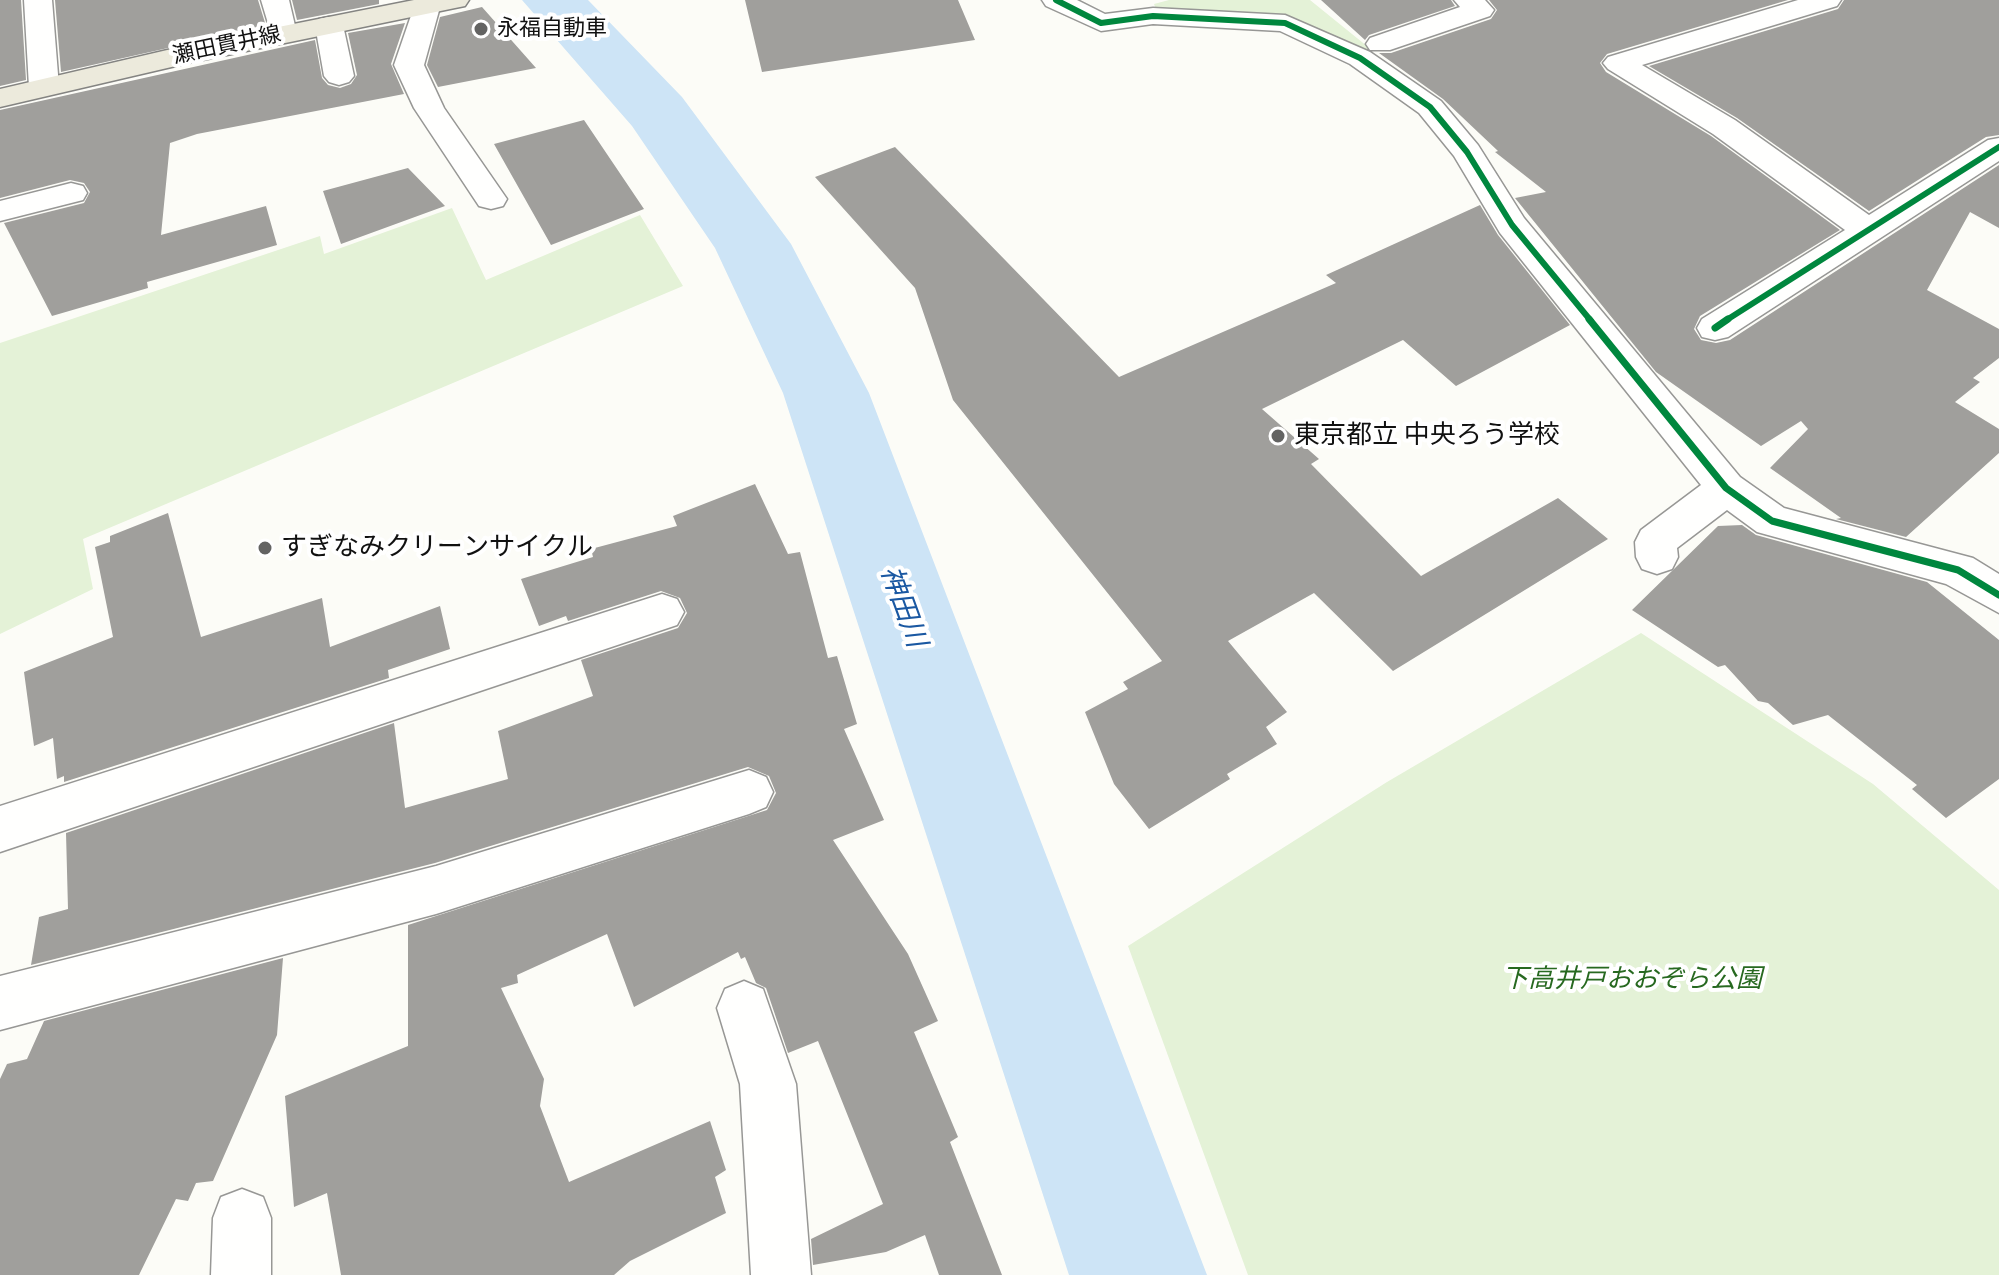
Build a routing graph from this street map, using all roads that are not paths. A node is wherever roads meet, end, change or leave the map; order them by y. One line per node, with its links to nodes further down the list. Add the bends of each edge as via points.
1 (38, 0): 11 (street)
2 (275, 0): 8 (street)
3 (1056, 0): 19 (street, via 1101,23 1153,16 1285,23 1360,58 1430,107 1467,152 1522,237)
4 (1468, 0): 9 (street, via 1480,10)
5 (1827, 0): 17 (street, via 1618,63 1724,127)
6 (440, 3): 7 (main road, 瀬田貫井線); 15 (street, via 409,65 429,108)
7 (329, 25): 8 (main road, 瀬田貫井線); 10 (street)
8 (283, 34): 11 (main road, 瀬田貫井線)
9 (1380, 44)
10 (339, 76)
11 (44, 87): 12 (main road, 瀬田貫井線)
12 (0, 98)
13 (1999, 147): 17 (street)
14 (71, 193): 16 (street)
15 (491, 199)
16 (0, 211)
17 (1868, 230): 18 (street)
18 (1715, 328)
19 (1726, 488): 20 (street, via 1656,542); 21 (street, via 1772,521 1958,570)
20 (1657, 557)
21 (1999, 595)
22 (662, 612): 24 (street)
23 (749, 792): 25 (street, via 436,890)
24 (0, 829)
25 (0, 1003)
26 (744, 1008): 29 (street, via 768,1084)
27 (242, 1218): 28 (street)
28 (241, 1275)
29 (781, 1275)

